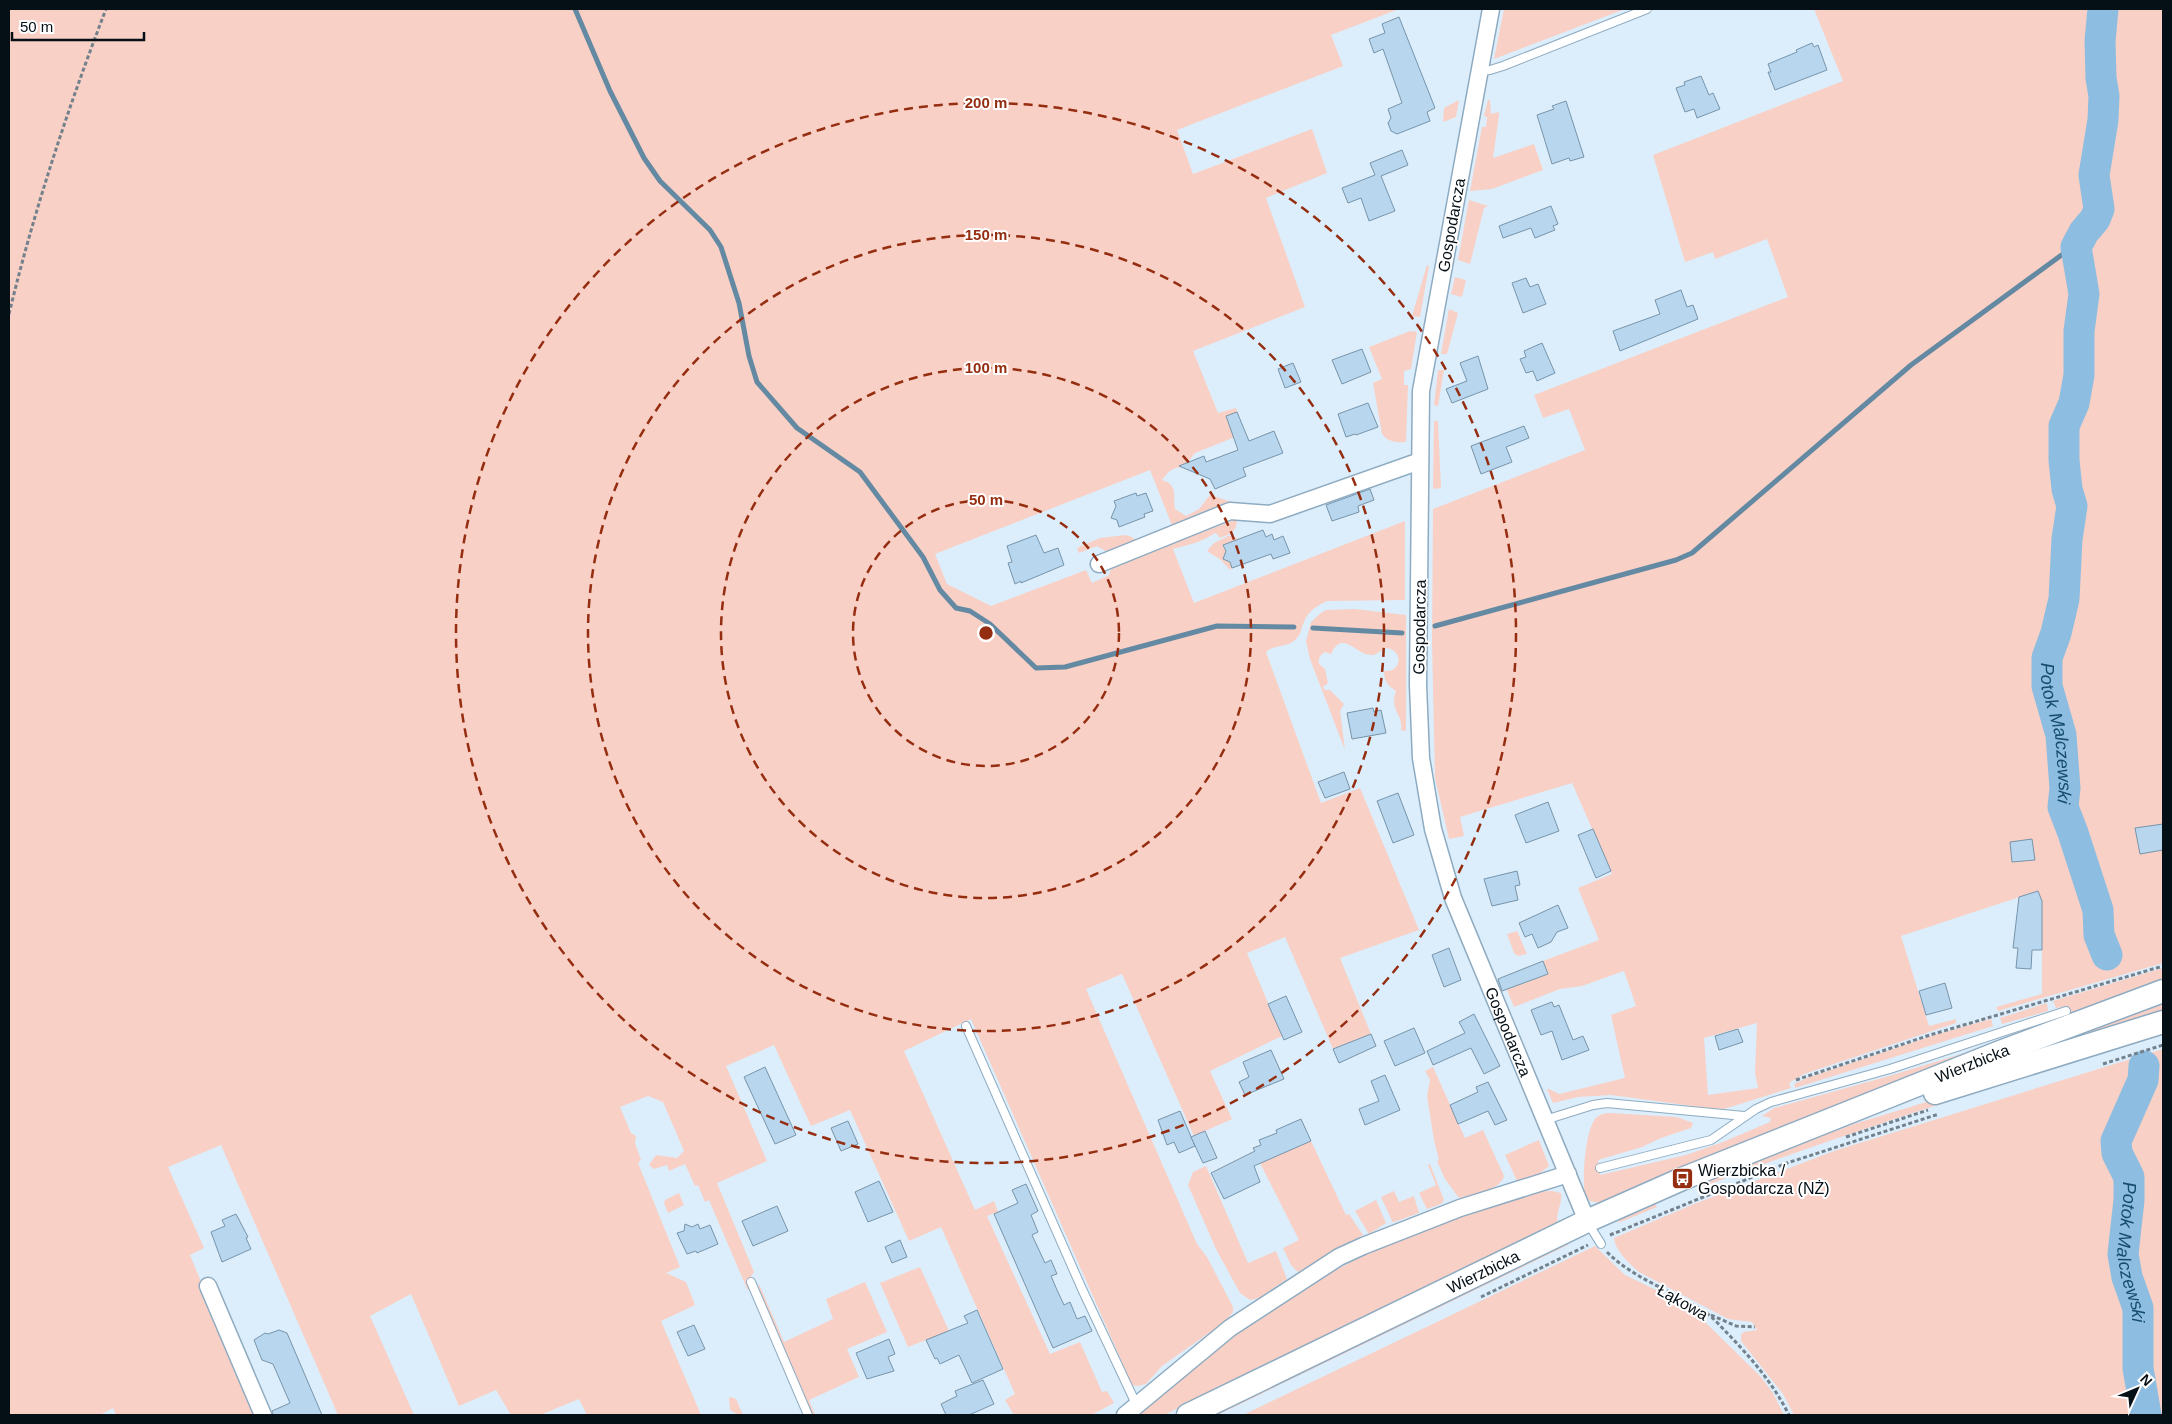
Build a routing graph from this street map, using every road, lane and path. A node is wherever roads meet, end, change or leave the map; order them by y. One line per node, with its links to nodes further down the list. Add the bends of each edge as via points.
1 (106, 9): 5 (path, via 80,78 28,242)
2 (1491, 9): 4 (street, Gospodarcza)
3 (1647, 9): 4 (lane, via 1503,66)
4 (1478, 71): 6 (street, Gospodarcza, via 1421,391)
5 (9, 314)
6 (1420, 460): 7 (street, via 1270,514 1230,512); 21 (street, Gospodarcza, via 1419,702 1421,758 1429,811 1453,898)
7 (1099, 564)
8 (2163, 966): 17 (path, via 1930,1035 1792,1082)
9 (2163, 991): 14 (street, Wierzbicka)
10 (2066, 1011): 13 (lane)
11 (2163, 1022): 23 (street, Wierzbicka)
12 (966, 1026): 35 (lane, via 1086,1297)
13 (2014, 1028): 14 (lane); 17 (lane)
14 (2037, 1039): 23 (street, Wierzbicka)
15 (2163, 1045): 16 (path)
16 (2095, 1066)
17 (1795, 1096): 20 (lane, via 1761,1106)
18 (1936, 1108): 22 (path)
19 (1945, 1112): 28 (path, via 1787,1164)
20 (1744, 1116): 21 (lane, via 1607,1102); 26 (lane, via 1711,1140)
21 (1545, 1120): 27 (street, Gospodarcza)
22 (1842, 1138)
23 (1782, 1140): 28 (street, Wierzbicka, via 1682,1179)
24 (1813, 1149): 25 (path)
25 (1771, 1164)
26 (1600, 1168)
27 (1568, 1174): 28 (street, Gospodarcza); 35 (street, via 1460,1208 1339,1257 1230,1328)
28 (1595, 1235): 29 (path); 32 (path); 33 (path, Łąkowa, via 1621,1265); 38 (street, Wierzbicka)
29 (1558, 1254)
30 (751, 1282): 37 (lane)
31 (208, 1286): 36 (street)
32 (1475, 1300)
33 (1706, 1313): 34 (path, via 1736,1326); 39 (path, Łąkowa, via 1768,1379)
34 (1755, 1327)
35 (1131, 1411)
36 (263, 1415)
37 (808, 1415)
38 (1188, 1415)
39 (1789, 1415)

